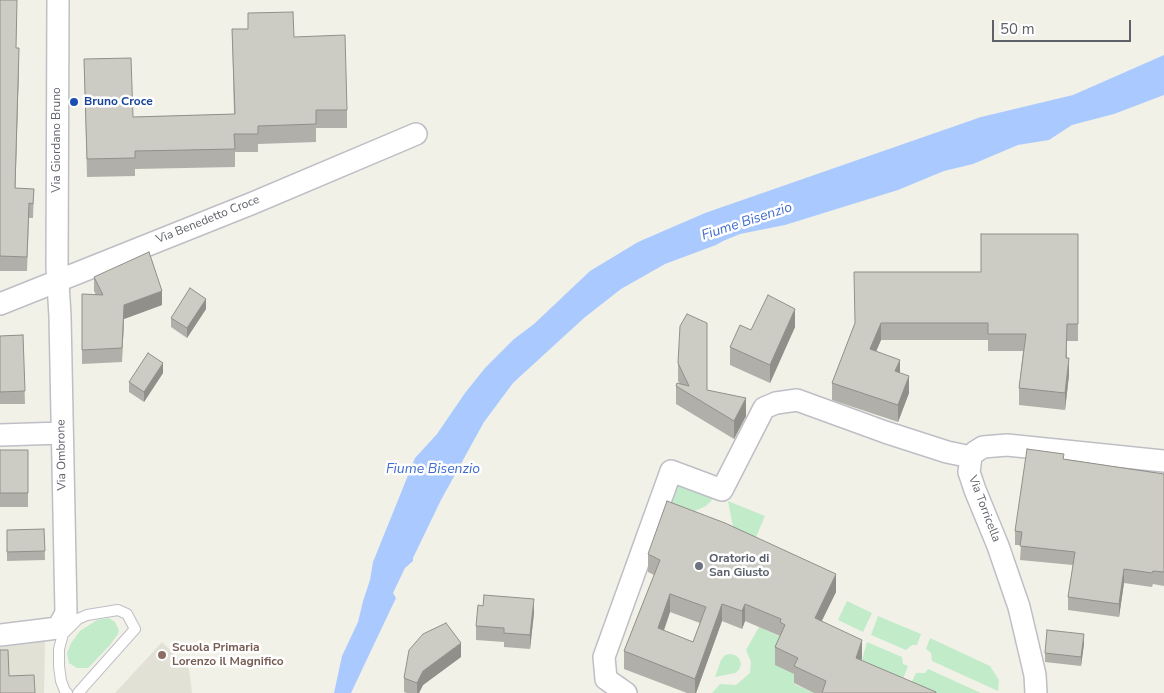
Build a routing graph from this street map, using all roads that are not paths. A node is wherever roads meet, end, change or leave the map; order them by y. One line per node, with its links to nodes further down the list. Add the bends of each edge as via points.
1 (58, 0): 3 (street, Via Giordano Bruno)
2 (416, 134): 3 (street, Via Benedetto Croce)
3 (57, 280): 4 (street, Via Benedetto Croce); 5 (street, Via Ombrone)
4 (0, 304)
5 (62, 434): 6 (street); 9 (street, Via Ombrone, via 66,613)
6 (0, 435)
7 (971, 457): 8 (street, Via Torricella, via 983,447 1007,444); 13 (street, via 885,432 797,400 764,408 722,490 671,471 604,657 606,679); 14 (street, Via Torricella, via 969,472 1019,607 1035,675)
8 (1164, 461)
9 (60, 631): 10 (street); 11 (lane, via 59,666); 12 (lane, via 87,615 118,610 127,614 135,629)
10 (0, 635)
11 (65, 692)
12 (78, 693)
13 (626, 693)
14 (1036, 693)

